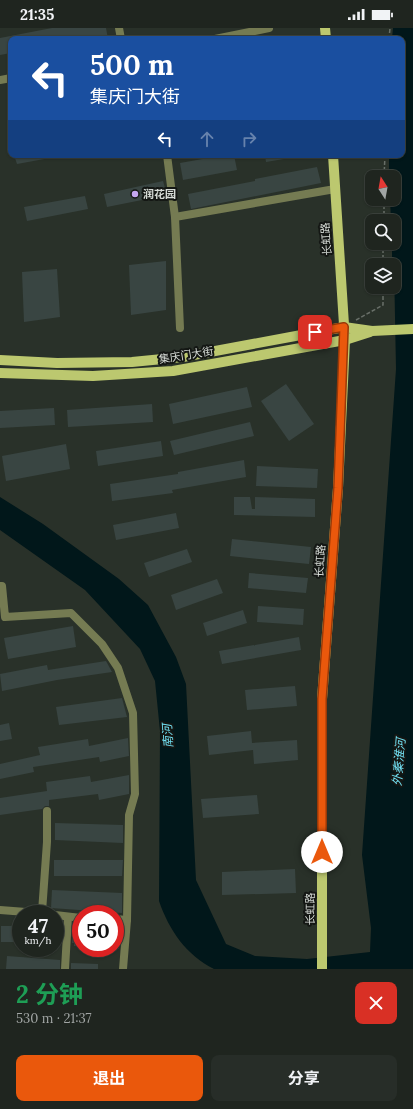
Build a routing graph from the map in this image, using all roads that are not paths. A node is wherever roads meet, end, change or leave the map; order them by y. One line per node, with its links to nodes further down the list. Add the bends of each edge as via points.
1 (269, 28): 2 (street)
2 (230, 36)
3 (166, 158): 6 (street)
4 (333, 158): 5 (main road, 长虹路)
5 (335, 189): 6 (street); 7 (main road, 长虹路)
6 (175, 217): 8 (street)
7 (344, 327): 10 (main road, 集庆门大街); 11 (main road, 长虹路); 12 (main road, 集庆门大街, via 183,357 86,363)
8 (180, 328)
9 (413, 329): 10 (main road, 集庆门大街)
10 (375, 331): 11 (main road, 集庆门大街)
11 (345, 340): 13 (main road, 集庆门大街, via 173,371 93,376); 26 (main road, 长虹路, via 338,488 322,699)
12 (0, 360)
13 (0, 374)
14 (0, 586): 23 (street, via 5,617 71,612 102,644 118,668 133,713 135,794 129,815)
15 (46, 811): 16 (street, via 47,842)
16 (42, 905)
17 (0, 910): 18 (street)
18 (12, 911)
19 (64, 916): 20 (street)
20 (68, 917): 21 (street); 24 (street)
21 (72, 917)
22 (124, 920): 23 (street)
23 (127, 920): 25 (street)
24 (65, 969)
25 (123, 969)
26 (322, 969)

